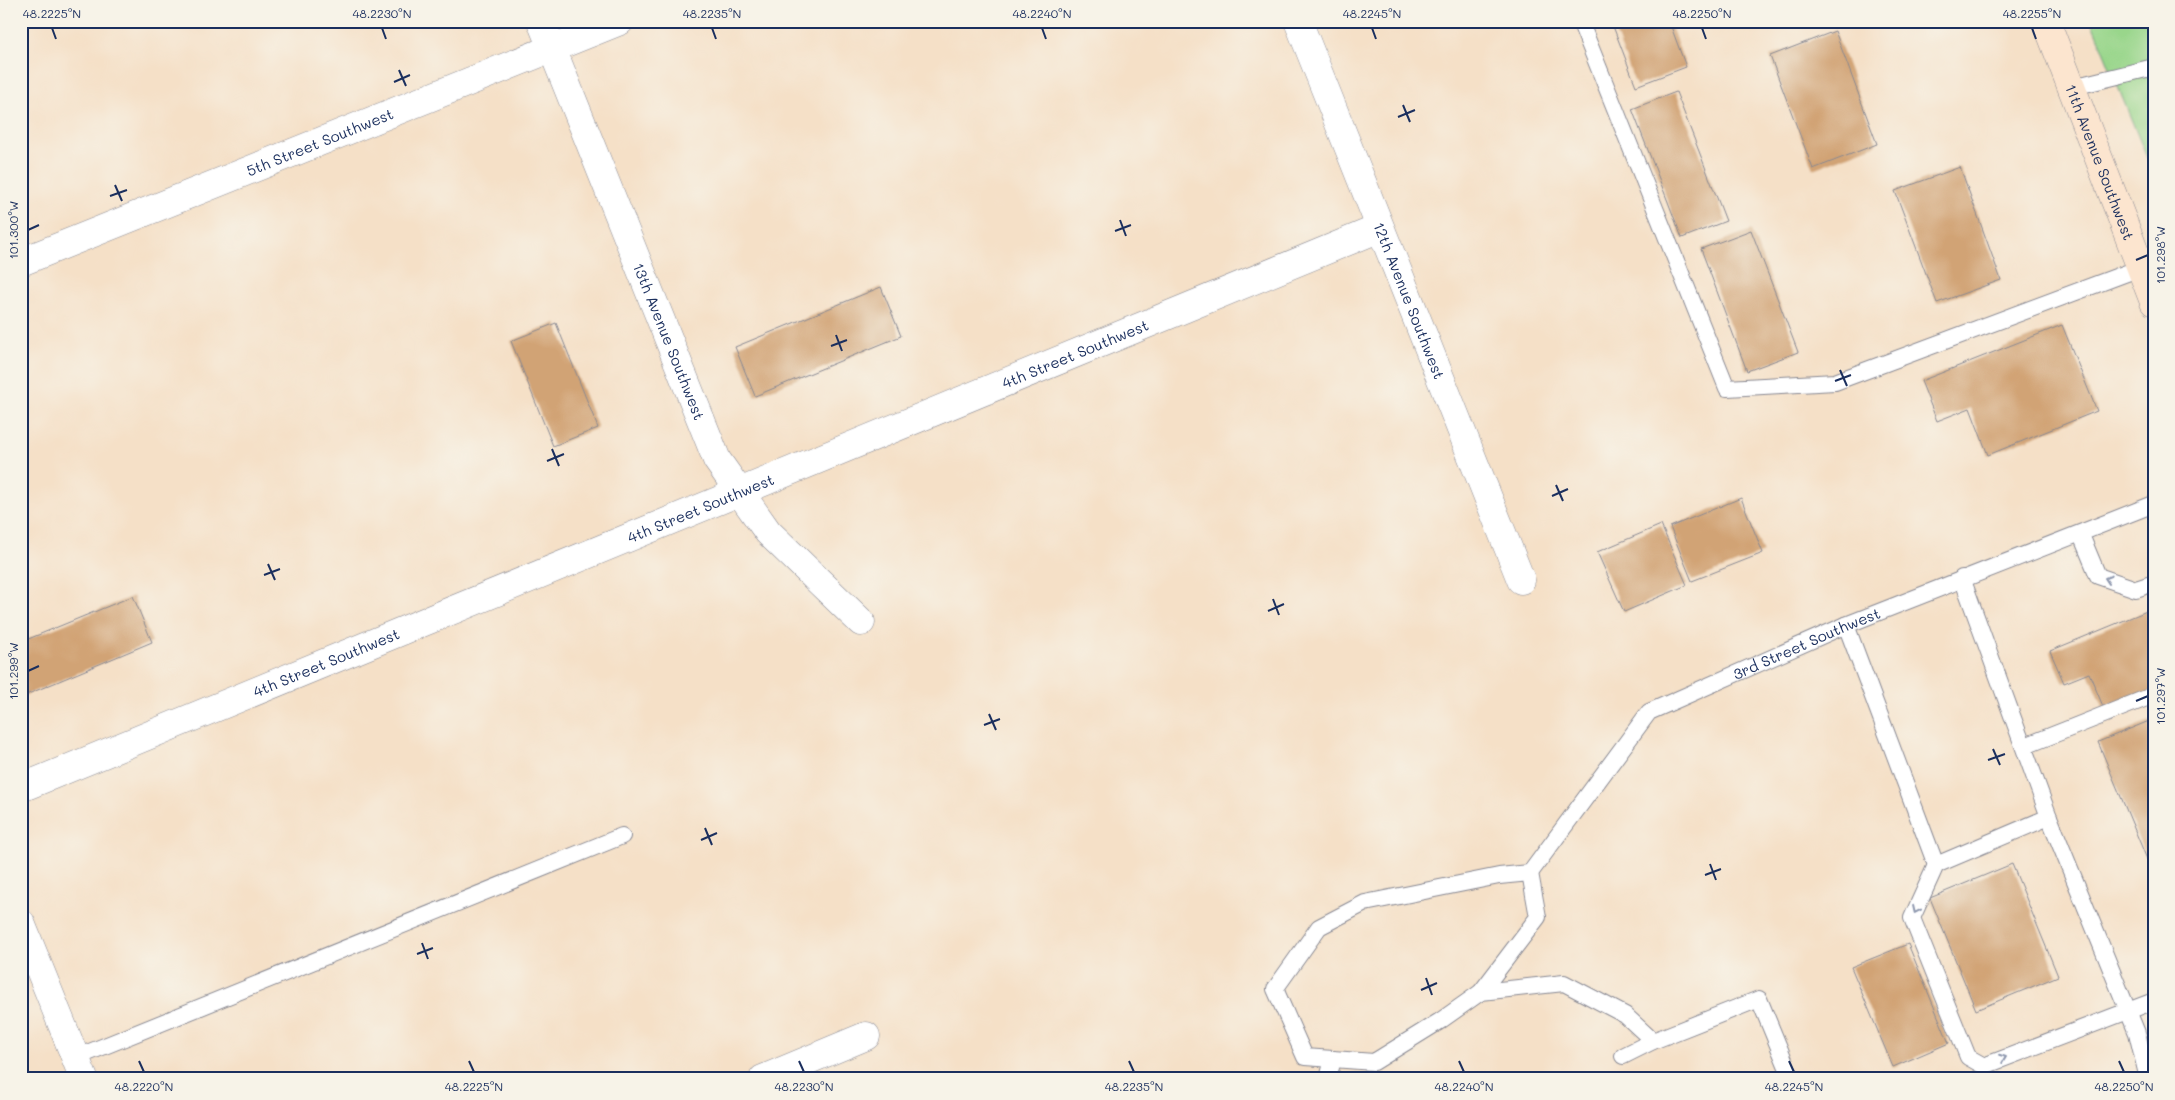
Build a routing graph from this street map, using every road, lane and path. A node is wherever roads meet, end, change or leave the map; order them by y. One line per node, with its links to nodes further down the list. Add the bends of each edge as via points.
1 (541, 21): 6 (street, 13th Avenue Southwest)
2 (620, 21): 6 (street, 5th Street Southwest)
3 (1298, 21): 9 (street, 12th Avenue Southwest)
4 (1580, 21): 11 (lane, via 1727,388 1835,382)
5 (2046, 21): 8 (street, 11th Avenue Southwest)
6 (551, 48): 10 (street, 5th Street Southwest); 13 (street, 13th Avenue Southwest, via 718,460)
7 (2154, 67): 8 (lane)
8 (2073, 86): 11 (street, 11th Avenue Southwest)
9 (1380, 228): 13 (street, 4th Street Southwest); 17 (street, 12th Avenue Southwest)
10 (21, 262)
11 (2140, 268): 12 (street, 11th Avenue Southwest)
12 (2154, 302)
13 (740, 492): 19 (street, 13th Avenue Southwest, via 768,532); 23 (street, 4th Street Southwest)
14 (2154, 504): 15 (lane, 3rd Street Southwest)
15 (2082, 535): 16 (lane, 3rd Street Southwest); 18 (lane, one-way to 15, via 2136,589 2098,576)
16 (1962, 578): 20 (lane, 3rd Street Southwest); 22 (lane)
17 (1521, 580)
18 (2154, 583)
19 (861, 622)
20 (1846, 626): 26 (lane); 27 (lane, 3rd Street Southwest, via 1649,712)
21 (2154, 695): 22 (lane)
22 (2025, 746): 24 (lane)
23 (21, 788)
24 (2049, 817): 26 (lane); 31 (lane)
25 (622, 836): 36 (lane)
26 (1936, 866): 31 (lane, one-way to 31, via 1912,918 1968,1057 1984,1066)
27 (1530, 873): 29 (lane, via 1538,917); 35 (lane, via 1499,876 1364,903 1319,927 1275,990 1305,1057)
28 (21, 923): 36 (street)
29 (1481, 992): 33 (lane, via 1564,983 1625,1015); 35 (lane, via 1374,1062)
30 (2154, 1001): 31 (lane)
31 (2128, 1011): 40 (lane)
32 (866, 1036): 37 (street)
33 (1653, 1041): 34 (lane); 39 (lane, via 1759,998)
34 (1623, 1056)
35 (1333, 1059): 38 (lane)
36 (79, 1068)
37 (763, 1079)
38 (1328, 1079)
39 (1792, 1079)
40 (2148, 1079)

